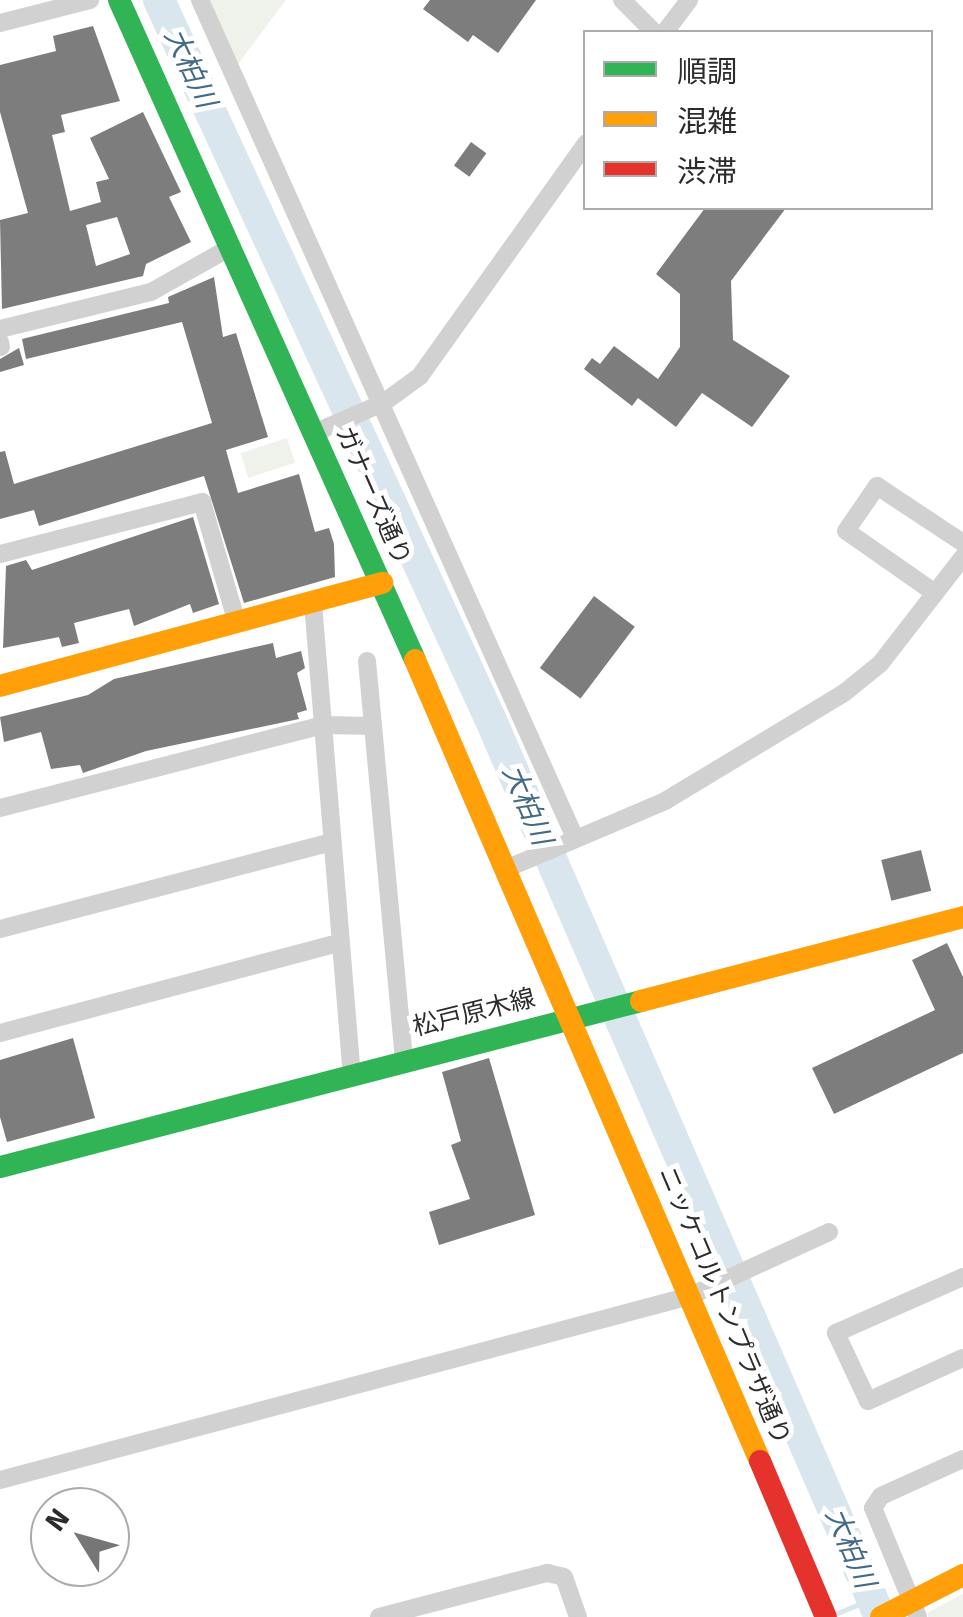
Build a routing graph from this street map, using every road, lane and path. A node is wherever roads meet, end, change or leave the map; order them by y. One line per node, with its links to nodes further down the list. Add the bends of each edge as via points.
1 (90, 0): 6 (street)
2 (118, 0): 10 (street, ガナーズ通り)
3 (200, 0): 12 (street)
4 (622, 0): 7 (street)
5 (689, 0): 8 (street)
6 (0, 24)
7 (652, 30)
8 (666, 30)
9 (583, 147): 12 (street, via 420,376)
10 (231, 247): 11 (street, via 151,292); 13 (street, ガナーズ通り)
11 (0, 329)
12 (383, 403): 13 (street); 26 (street)
13 (314, 433): 17 (street, ガナーズ通り)
14 (963, 543): 18 (street, via 877,486 846,531)
15 (0, 554): 20 (street, via 202,502)
16 (963, 557): 18 (street)
17 (382, 584): 19 (street); 28 (street, ガナーズ通り)
18 (935, 594): 26 (street, via 880,664 844,693 665,801)
19 (314, 603): 20 (street); 23 (street)
20 (236, 623): 22 (street)
21 (367, 661): 24 (street)
22 (0, 686)
23 (324, 725): 24 (street); 25 (street); 27 (street)
24 (373, 726): 34 (street)
25 (0, 808)
26 (575, 838): 28 (street)
27 (332, 842): 30 (street); 31 (street)
28 (508, 868): 32 (street, ガナーズ通り)
29 (961, 921): 32 (street, 松戸原木線)
30 (0, 929)
31 (338, 943): 33 (street); 35 (street)
32 (581, 1014): 34 (street, 松戸原木線); 39 (street, ニッケコルトンプラザ通り)
33 (0, 1033)
34 (404, 1060): 35 (street, 松戸原木線)
35 (352, 1072): 36 (street, 松戸原木線)
36 (0, 1167)
37 (829, 1232): 39 (street)
38 (963, 1277): 40 (street, via 836,1333 868,1400)
39 (701, 1293): 42 (street); 47 (street, ニッケコルトンプラザ通り)
40 (963, 1358)
41 (963, 1459): 44 (street, via 874,1503 872,1516)
42 (0, 1480)
43 (963, 1575): 44 (street)
44 (911, 1608): 48 (street)
45 (378, 1617): 46 (street, via 547,1574 564,1577)
46 (578, 1617)
47 (826, 1617)
48 (880, 1617)

